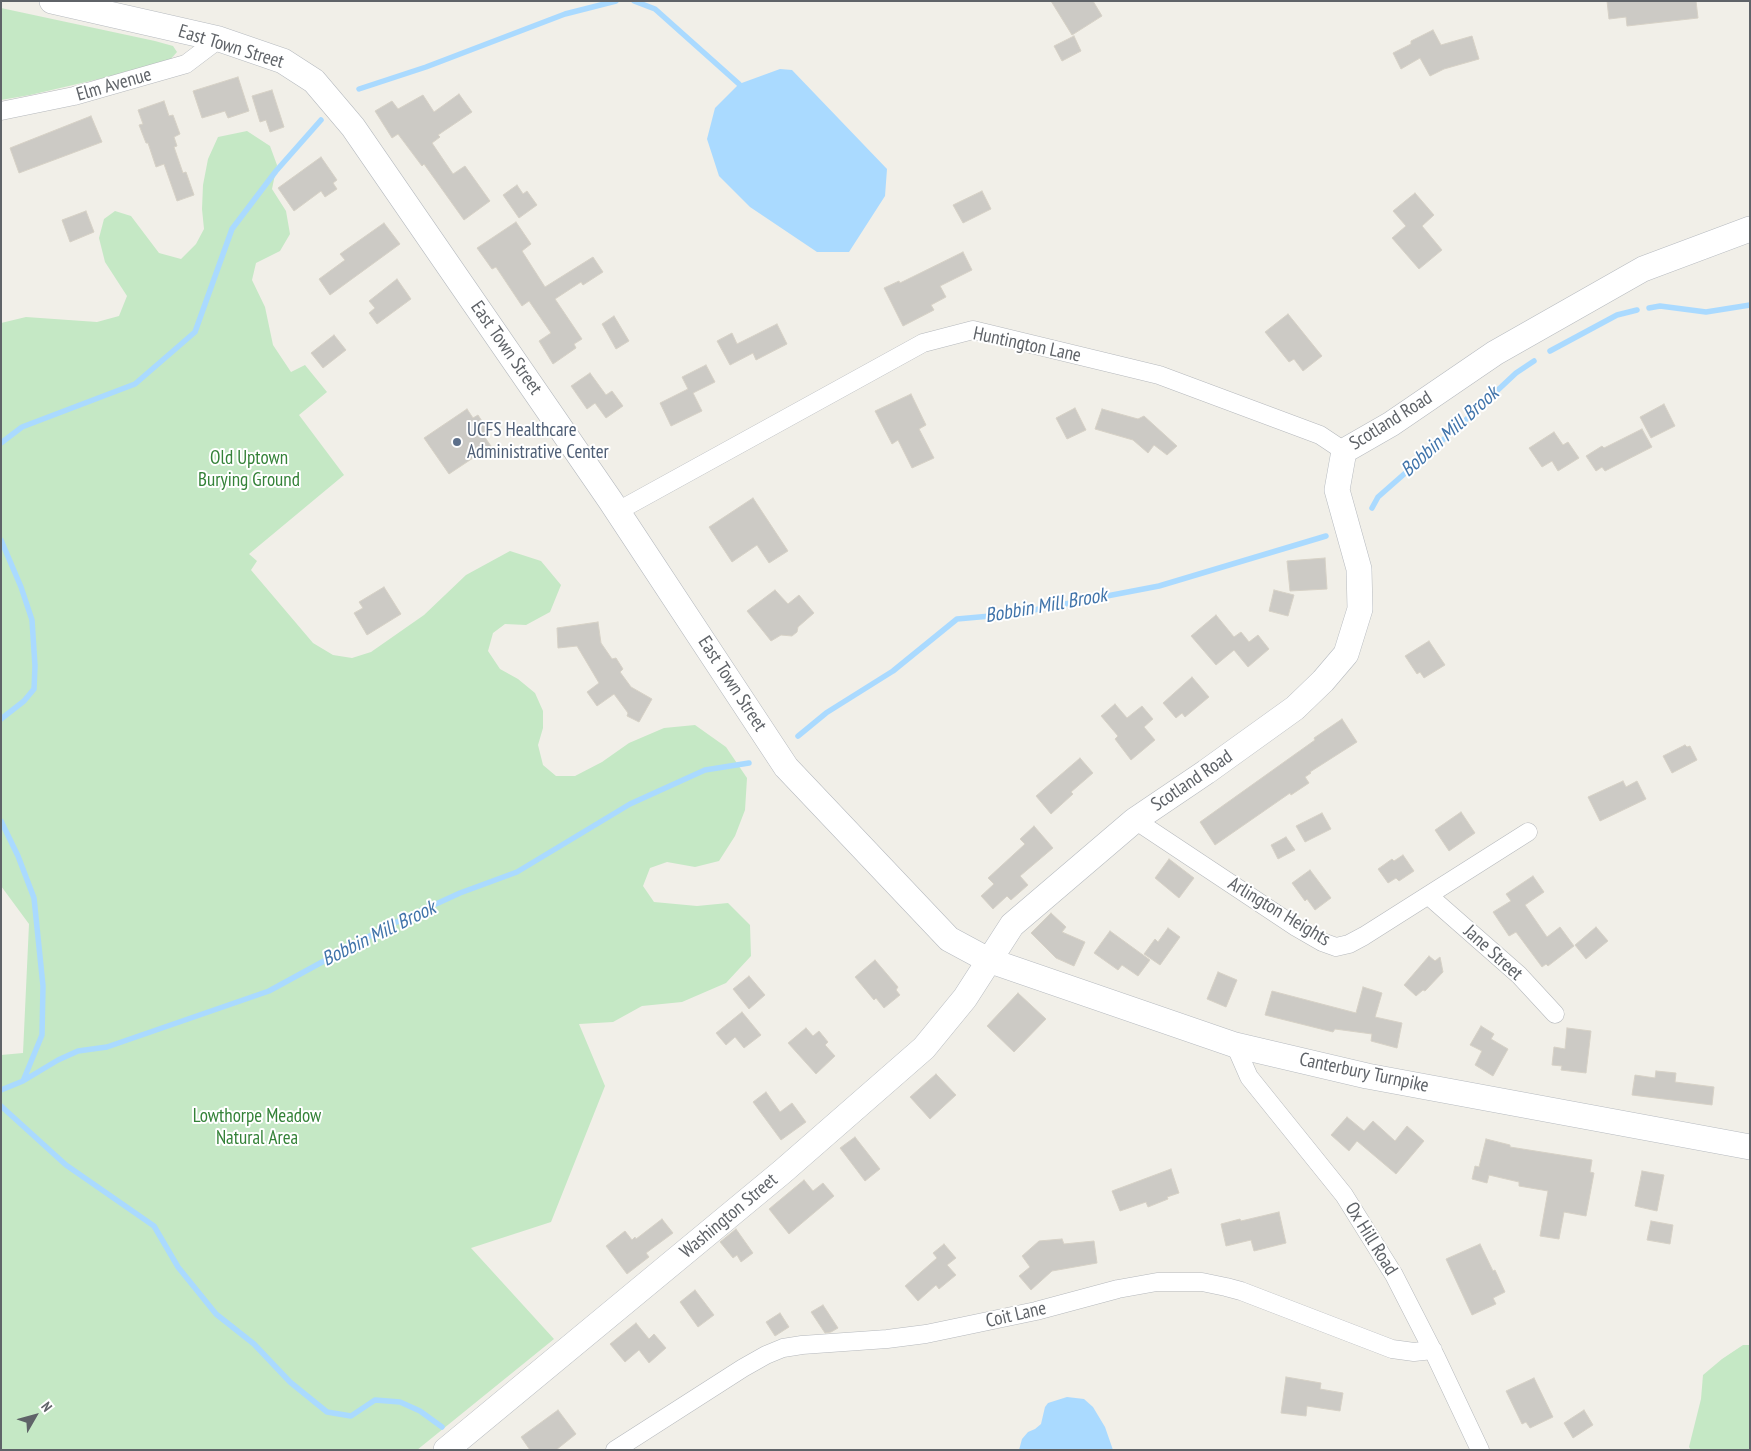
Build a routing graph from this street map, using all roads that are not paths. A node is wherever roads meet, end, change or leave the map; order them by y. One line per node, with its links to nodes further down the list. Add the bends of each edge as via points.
1 (55, 2): 2 (street, East Town Street)
2 (219, 40): 3 (street, Elm Avenue, via 186,64 74,96); 6 (street, East Town Street, via 283,61 314,81 344,116)
3 (1, 111)
4 (1750, 229): 5 (street, Scotland Road, via 1643,268 1495,353)
5 (1344, 451): 6 (street, Huntington Lane, via 1320,435 1159,375 973,330 923,343); 7 (street, Scotland Road, via 1337,490 1358,569 1360,610 1346,654 1324,681 1295,708)
6 (618, 511): 10 (street, East Town Street, via 786,767 949,939)
7 (1135, 820): 9 (street, Arlington Heights, via 1296,926 1334,947 1357,940); 10 (street, Scotland Road, via 1012,925)
8 (1528, 832): 9 (street, Arlington Heights)
9 (1428, 896): 11 (street, Jane Street, via 1519,975)
10 (988, 960): 12 (street, Canterbury Turnpike); 15 (street, Washington Street, via 966,998 924,1048 782,1172)
11 (1554, 1014)
12 (1235, 1044): 13 (street, Canterbury Turnpike, via 1366,1076); 14 (street, Ox Hill Road, via 1249,1077 1344,1195 1394,1275)
13 (1750, 1147)
14 (1432, 1350): 16 (street, Coit Lane, via 1392,1349 1241,1290 1202,1282 1157,1282 926,1334 784,1348 743,1368); 17 (street, Ox Hill Road)
15 (446, 1450)
16 (615, 1450)
17 (1480, 1450)

